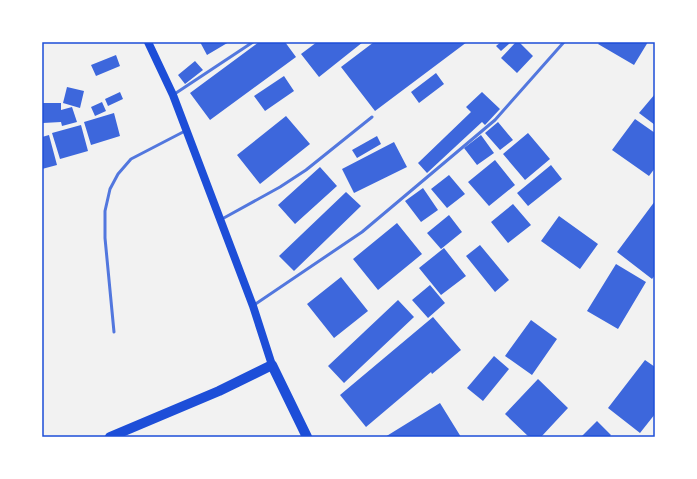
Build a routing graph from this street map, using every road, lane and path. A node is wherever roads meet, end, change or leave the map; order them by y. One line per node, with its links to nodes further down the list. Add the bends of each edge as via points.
1 (148, 42): 4 (main road)
2 (253, 42): 4 (lane)
3 (564, 42): 8 (lane, via 495,120 362,232)
4 (173, 95): 6 (main road)
5 (372, 117): 7 (lane, via 306,170)
6 (186, 130): 7 (main road); 9 (lane, via 131,159 118,174 110,189 105,211 105,238)
7 (220, 220): 8 (main road)
8 (253, 306): 10 (main road)
9 (114, 332)
10 (272, 365): 11 (main road); 12 (main road)
11 (110, 437)
12 (307, 437)

